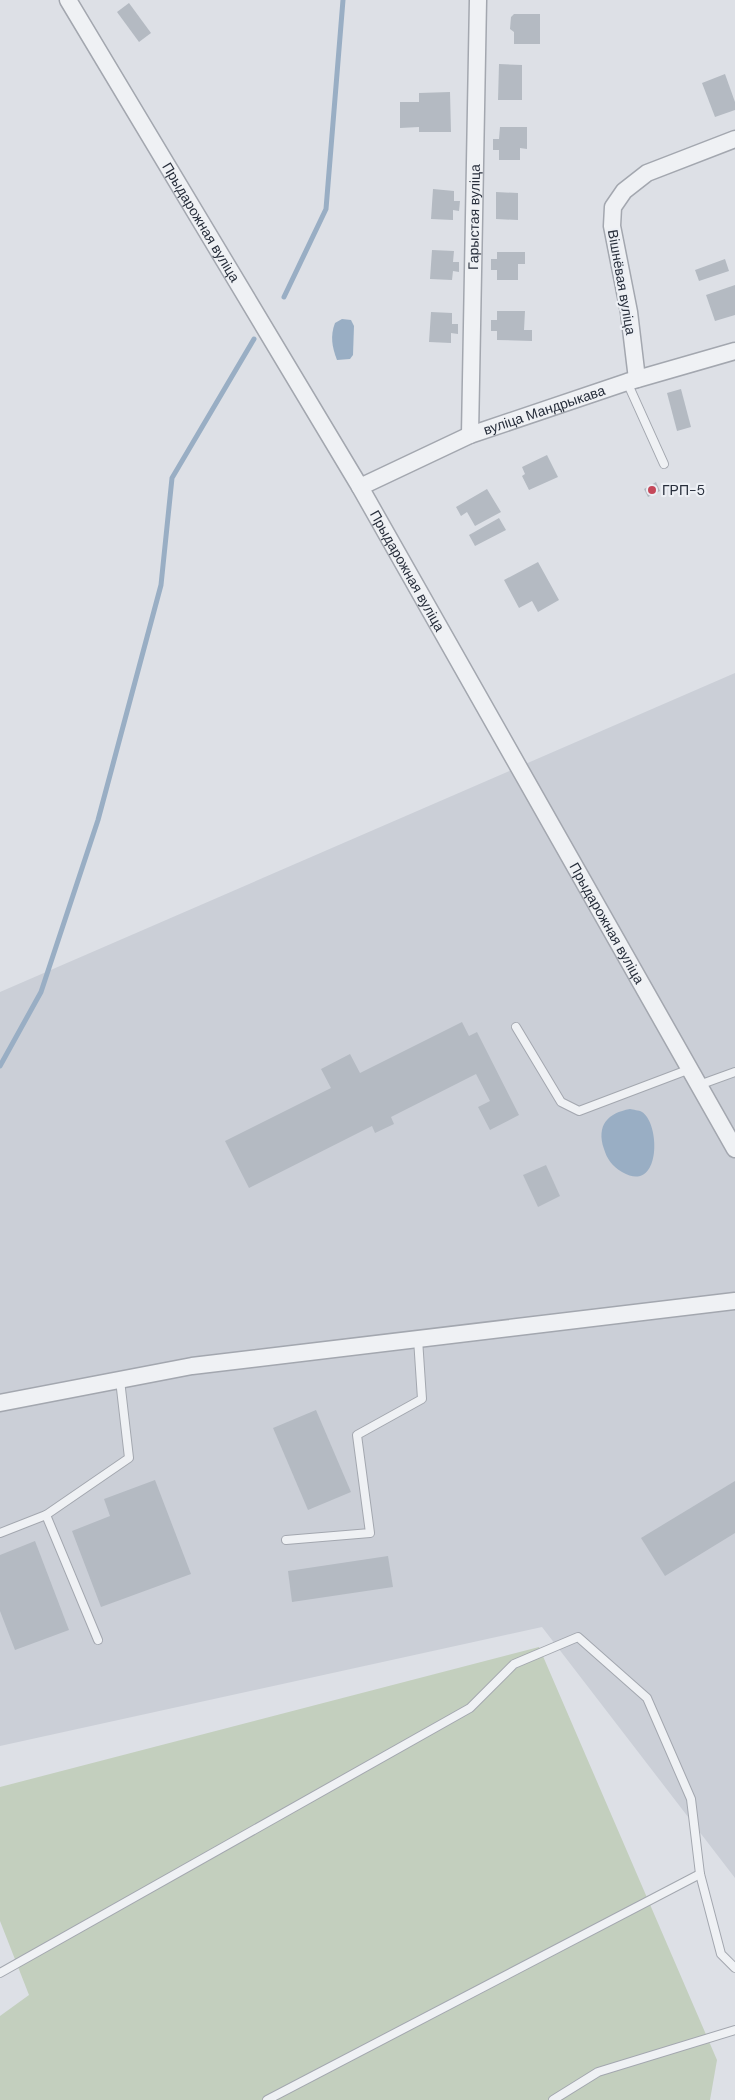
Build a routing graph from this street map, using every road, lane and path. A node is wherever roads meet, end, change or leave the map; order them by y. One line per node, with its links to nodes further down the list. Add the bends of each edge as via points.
1 (68, 0): 8 (street, Прыдарожная вуліца)
2 (478, 0): 6 (street, Гарыстая вуліца)
3 (735, 139): 5 (street, Вішнёвая вуліца, via 647,173 624,191 613,207 612,226 629,312)
4 (735, 351): 5 (street, вуліца Мандрыкава)
5 (632, 381): 6 (street, вуліца Мандрыкава); 7 (lane)
6 (470, 435): 8 (street, вуліца Мандрыкава)
7 (664, 464)
8 (360, 488): 10 (street, Прыдарожная вуліца)
9 (516, 1027): 10 (lane, via 561,1102 580,1111)
10 (690, 1069): 12 (street, Прыдарожная вуліца)
11 (735, 1072): 12 (lane)
12 (699, 1085): 13 (street, Прыдарожная вуліца)
13 (735, 1149)
14 (735, 1300): 15 (street)
15 (418, 1339): 16 (street, via 192,1366); 20 (lane, via 422,1399 357,1435 370,1533)
16 (120, 1380): 17 (street); 18 (lane, via 129,1458)
17 (0, 1403)
18 (46, 1515): 19 (lane); 21 (lane)
19 (0, 1533)
20 (286, 1540)
21 (98, 1640)
22 (700, 1874): 23 (lane, via 720,1954); 24 (lane, via 691,1799 647,1698 578,1637 514,1664 470,1708); 26 (lane)
23 (735, 1968)
24 (0, 1973)
25 (735, 2030): 27 (lane, via 598,2072)
26 (267, 2100)
27 (552, 2100)

